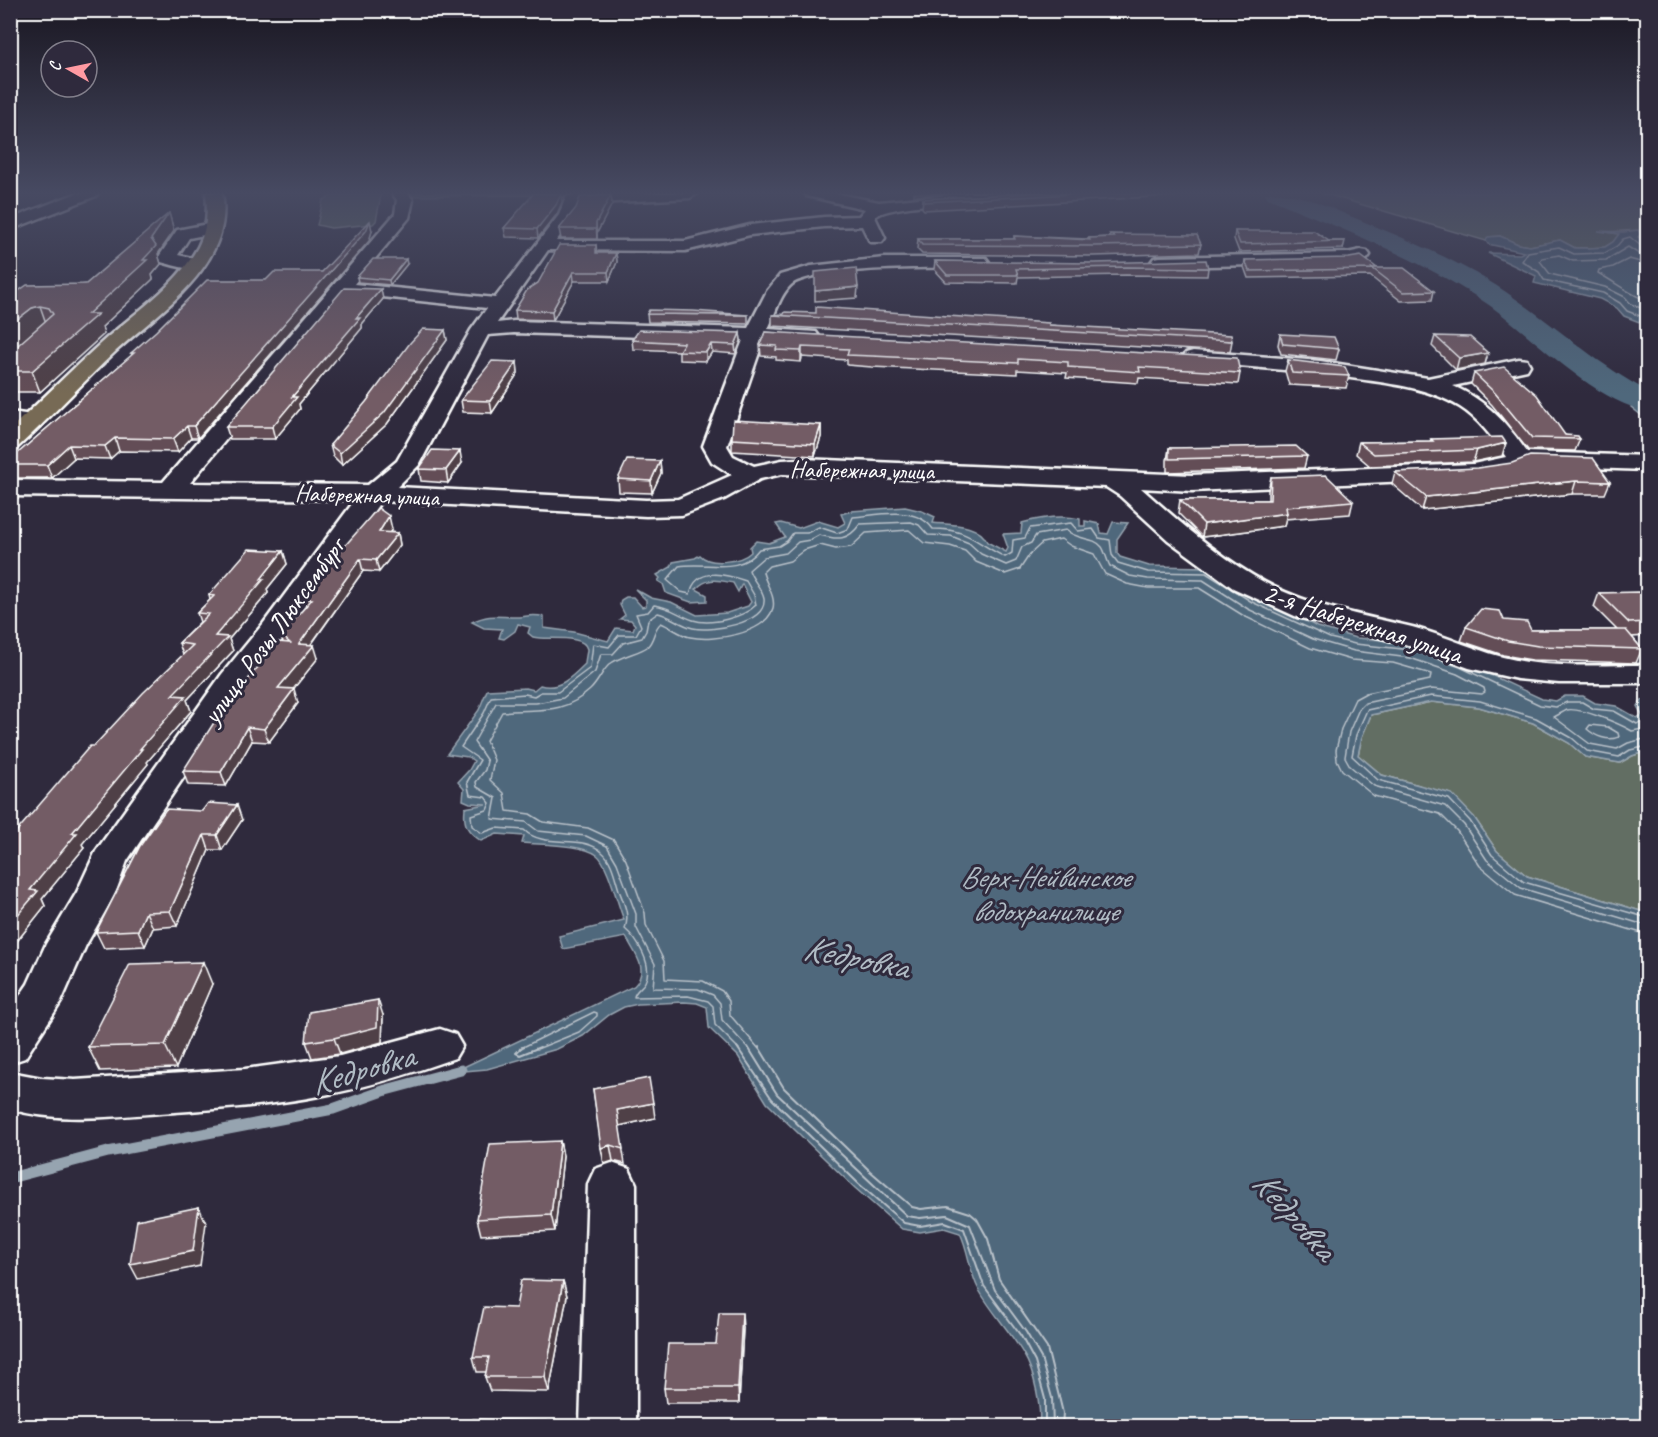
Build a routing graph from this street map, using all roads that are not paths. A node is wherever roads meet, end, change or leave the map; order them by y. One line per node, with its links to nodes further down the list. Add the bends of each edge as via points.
1 (177, 260): 10 (street)
2 (198, 260): 10 (main road)
3 (365, 260): 11 (street)
4 (532, 260): 12 (street, улица Розы Люксембург)
5 (883, 260): 9 (street)
6 (1240, 260): 8 (street)
7 (998, 262): 9 (street)
8 (1139, 262)
9 (884, 263): 14 (street, via 811,272 787,279 776,291)
10 (195, 264): 19 (main road, via 185,279)
11 (340, 290): 12 (street); 26 (street)
12 (501, 304): 13 (street, улица Розы Люксембург)
13 (481, 330): 14 (street, via 514,327); 27 (street, улица Розы Люксембург, via 407,465)
14 (756, 333): 15 (street); 23 (street, via 715,446 723,460)
15 (827, 337)
16 (1170, 355): 18 (street, via 1303,364)
17 (1519, 365): 18 (street)
18 (1426, 385): 21 (street, via 1456,395 1480,410 1500,429)
19 (21, 420): 20 (main road)
20 (10, 442)
21 (1520, 459): 22 (street, Набережная улица); 24 (street, Набережная улица, via 1508,466 1473,471 1217,483)
22 (1647, 464)
23 (752, 474): 24 (street, Набережная улица, via 782,467 827,466); 27 (street, Набережная улица, via 698,502 668,508)
24 (1114, 481): 28 (street, 2-я Набережная улица, via 1243,582 1307,611 1415,637 1517,670)
25 (10, 488): 26 (street, Набережная улица)
26 (171, 489): 27 (street, Набережная улица)
27 (374, 493): 29 (street, улица Розы Люксембург, via 130,828 109,860 96,894 66,944 46,991)
28 (1647, 674)
29 (10, 1046)
30 (440, 1046): 31 (street, via 360,1069 266,1085 102,1098 44,1098)
31 (10, 1090)
32 (612, 1184): 33 (street)
33 (608, 1426)

